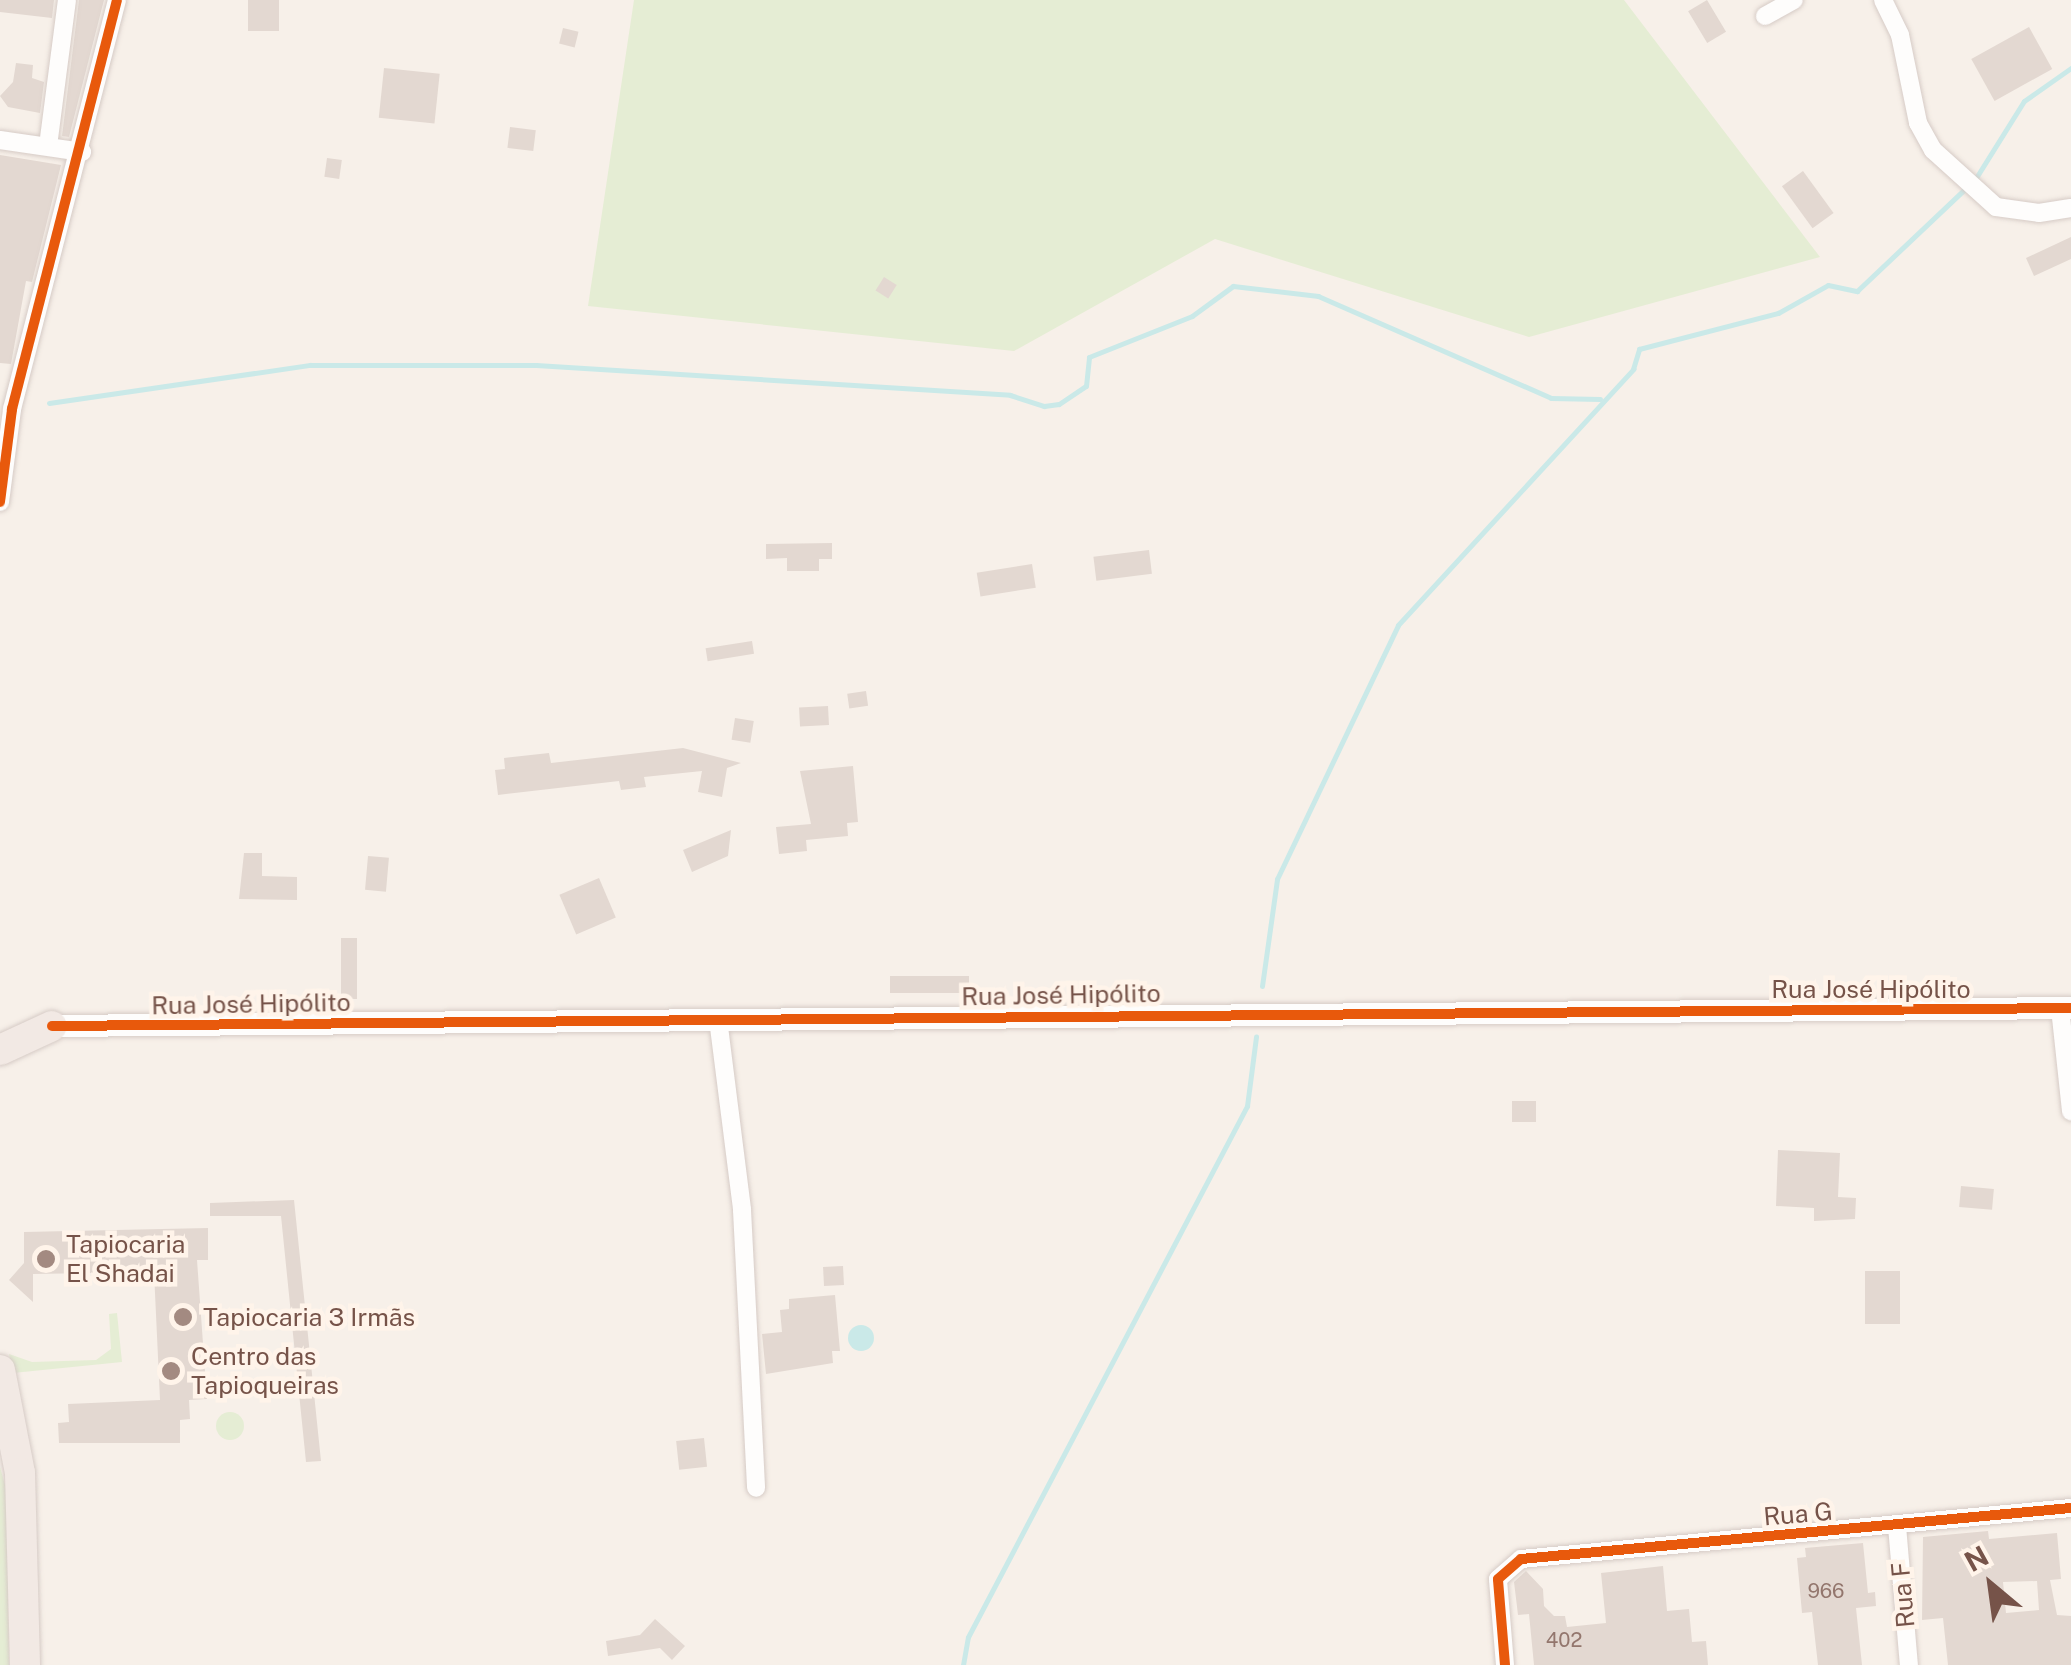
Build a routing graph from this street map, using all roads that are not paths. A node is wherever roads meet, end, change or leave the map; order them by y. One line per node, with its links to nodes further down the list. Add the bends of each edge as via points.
1 (66, 0): 7 (street)
2 (118, 0): 8 (street)
3 (1794, 0): 5 (street)
4 (1883, 0): 9 (street, via 1900,35 1918,123 1969,186 2005,210)
5 (1765, 16)
6 (0, 140): 7 (street)
7 (48, 146): 8 (street)
8 (82, 152): 10 (street, via 12,410)
9 (2071, 208)
10 (0, 502)
11 (2066, 1008): 12 (street, Rua José Hipólito); 15 (street)
12 (718, 1019): 13 (street, Rua José Hipólito); 17 (street, via 742,1210)
13 (52, 1026): 14 (highway)
14 (0, 1036)
15 (2071, 1111)
16 (0, 1370): 20 (highway, via 20,1472)
17 (756, 1488)
18 (2071, 1508): 19 (street, Rua G)
19 (1896, 1526): 21 (street, Rua G, via 1527,1557 1498,1579); 22 (street, Rua F)
20 (25, 1665)
21 (1505, 1665)
22 (1909, 1665)

